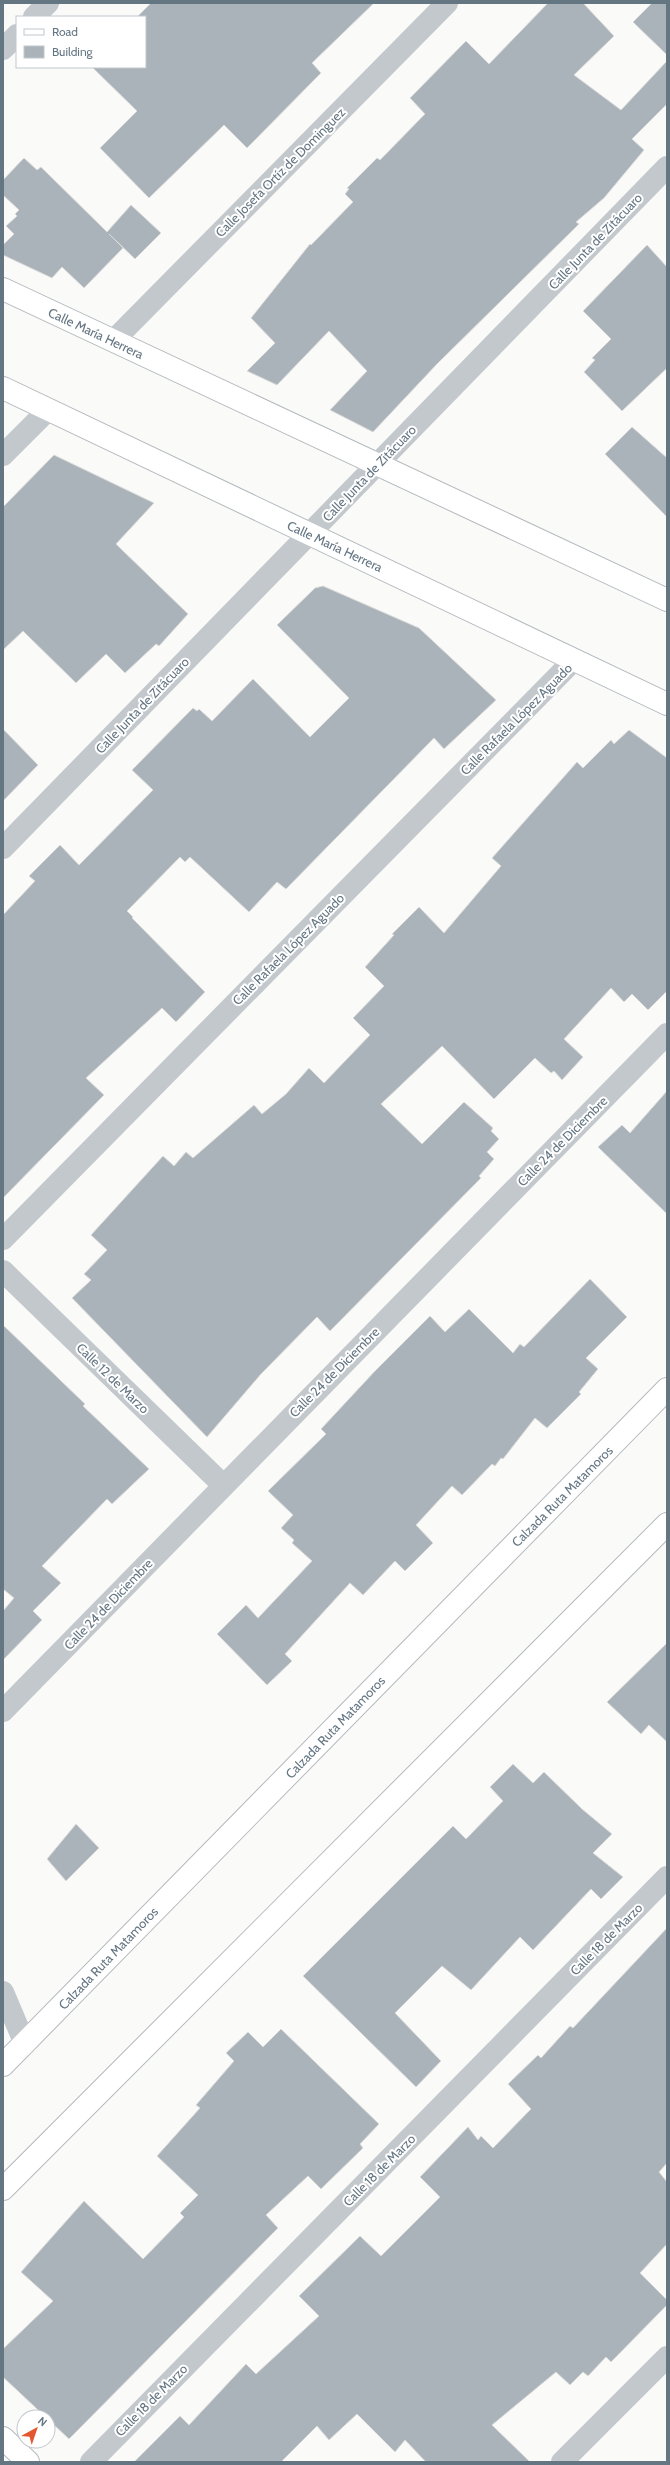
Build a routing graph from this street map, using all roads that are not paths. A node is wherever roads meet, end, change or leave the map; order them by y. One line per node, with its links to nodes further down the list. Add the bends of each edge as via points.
1 (48, 3): 3 (street)
2 (447, 3): 8 (street, Calle Josefa Ortíz de Dominguez)
3 (35, 16)
4 (16, 36): 5 (street)
5 (3, 49)
6 (667, 167): 12 (street, Calle Junta de Zitácuaro)
7 (3, 289): 8 (main road, Calle María Herrera)
8 (113, 341): 12 (main road, Calle María Herrera)
9 (3, 388): 10 (main road, Calle María Herrera)
10 (48, 410): 11 (street); 13 (main road, Calle María Herrera)
11 (3, 455)
12 (377, 464): 13 (street, Calle Junta de Zitácuaro); 14 (main road, Calle María Herrera)
13 (309, 534): 15 (main road, Calle María Herrera); 17 (street, Calle Junta de Zitácuaro)
14 (666, 597)
15 (574, 660): 16 (main road, Calle María Herrera); 19 (street, Calle Rafaela López Aguado)
16 (667, 704)
17 (3, 848)
18 (667, 1034): 22 (street, Calle 24 de Diciembre)
19 (3, 1239)
20 (3, 1271): 22 (street, Calle 12 de Marzo)
21 (667, 1389): 27 (main road, Calzada Ruta Matamoros)
22 (223, 1485): 24 (street, Calle 24 de Diciembre)
23 (667, 1524): 29 (main road)
24 (3, 1712)
25 (667, 1877): 33 (street, Calle 18 de Marzo)
26 (3, 1992): 27 (street)
27 (25, 2044): 28 (main road, Calzada Ruta Matamoros)
28 (3, 2065)
29 (3, 2189)
30 (667, 2357): 34 (street)
31 (3, 2438): 32 (main road)
32 (28, 2462)
33 (91, 2462)
34 (562, 2462)

